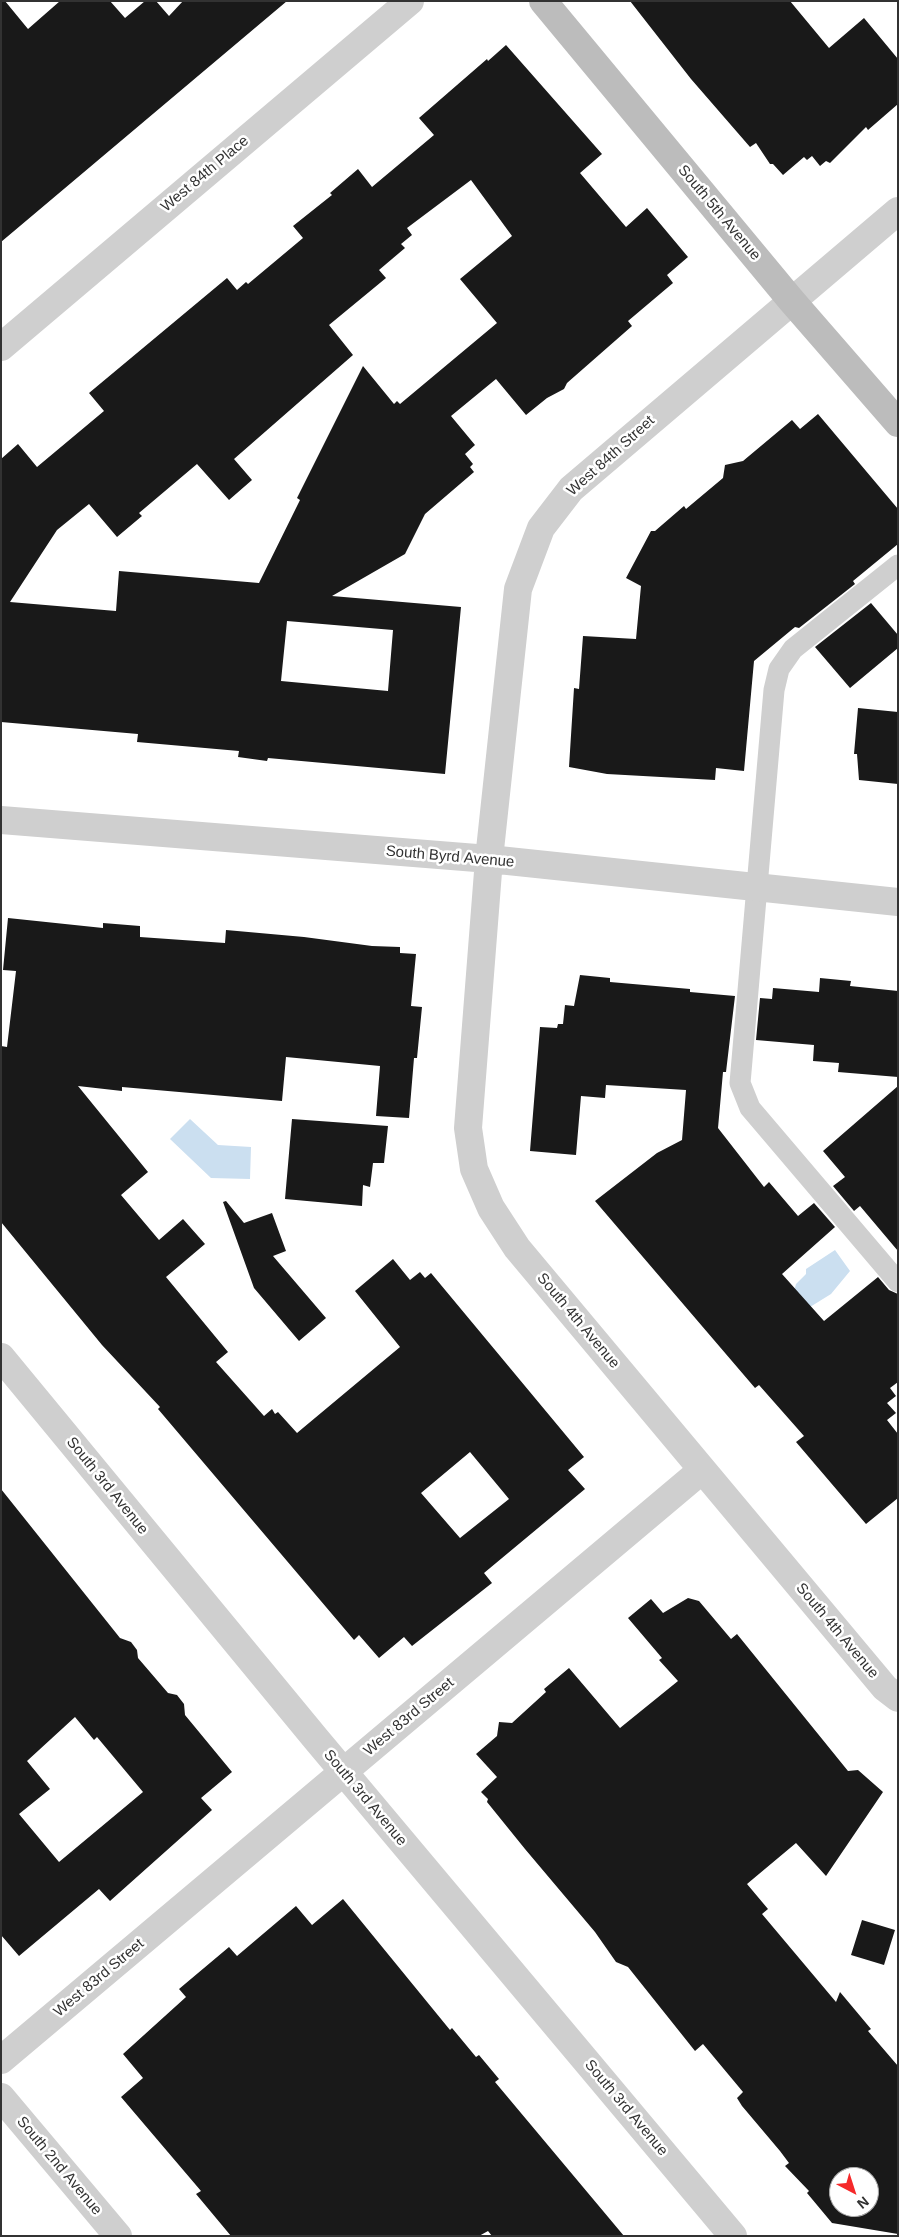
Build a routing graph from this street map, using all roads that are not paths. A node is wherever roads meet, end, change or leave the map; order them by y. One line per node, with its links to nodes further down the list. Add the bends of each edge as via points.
1 (410, 1): 5 (street, West 84th Place)
2 (543, 1): 4 (street, South 5th Avenue)
3 (898, 211): 4 (street, West 84th Street)
4 (791, 300): 6 (street, South 5th Avenue); 9 (street, West 84th Street, via 571,489 541,528 518,589)
5 (1, 347)
6 (898, 423)
7 (898, 565): 10 (lane, via 793,649 779,669 774,690)
8 (1, 820): 9 (street, South Byrd Avenue)
9 (489, 860): 10 (street, South Byrd Avenue); 14 (street, South 4th Avenue, via 468,1128 474,1169 492,1208 517,1248)
10 (757, 887): 11 (street, South Byrd Avenue); 12 (lane, via 740,1083 750,1108)
11 (898, 902)
12 (898, 1282)
13 (1, 1357): 16 (street, South 3rd Avenue)
14 (702, 1470): 15 (street, South 4th Avenue, via 885,1688); 16 (street, West 83rd Street)
15 (898, 1698)
16 (343, 1772): 17 (street, West 83rd Street); 20 (street, South 3rd Avenue)
17 (1, 2060)
18 (1, 2097): 19 (street, South 2nd Avenue)
19 (118, 2236)
20 (733, 2236)

